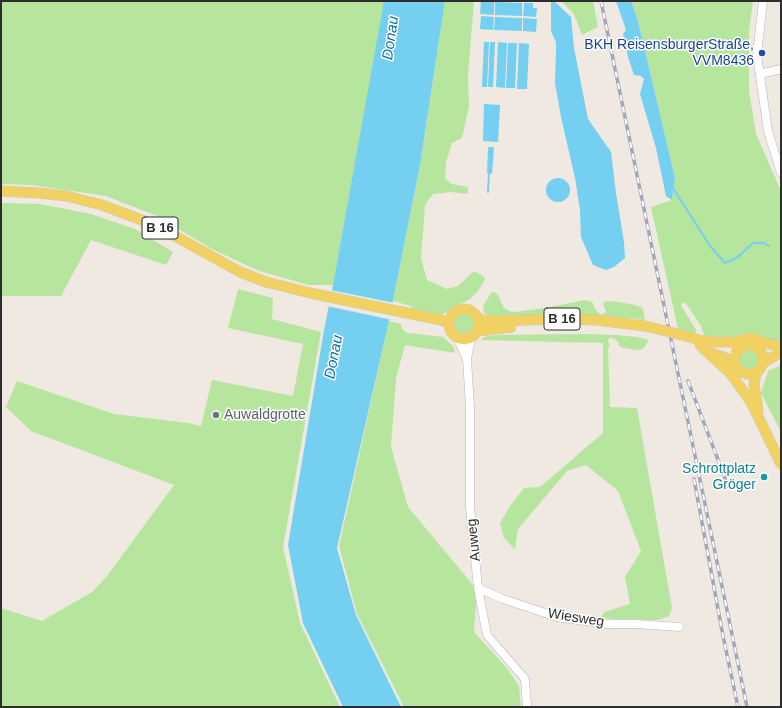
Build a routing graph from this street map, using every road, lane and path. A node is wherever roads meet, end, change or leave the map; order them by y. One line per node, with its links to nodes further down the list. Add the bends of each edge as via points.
1 (763, 1): 3 (street, via 757,55)
2 (781, 69): 3 (street)
3 (760, 74): 4 (street, via 768,131)
4 (781, 173)
5 (1, 191): 8 (main road, B 16, via 66,196 102,205 156,226 240,272 266,282)
6 (478, 319): 7 (main road, B 16); 8 (main road, via 473,312 461,309 452,316); 11 (main road)
7 (500, 321): 9 (main road, B 16); 10 (main road, B 16, via 570,319 610,321)
8 (449, 323): 12 (main road, via 451,331)
9 (524, 326): 10 (main road, B 16, via 599,325); 11 (main road, B 16)
10 (645, 328): 13 (main road, B 16, via 683,337)
11 (474, 334): 12 (main road, via 462,339); 18 (street, Auweg)
12 (457, 337): 18 (street, Auweg)
13 (703, 346): 14 (main road, B 16, via 752,338 764,344); 15 (main road, B 16); 19 (main road, B 16); 23 (main road, via 731,374)
14 (781, 346)
15 (737, 350): 16 (main road, B 16, via 750,345); 19 (main road)
16 (760, 350): 17 (main road, B 16); 20 (main road)
17 (781, 351): 20 (main road, B 16)
18 (467, 359): 26 (street, Auweg, via 470,407 470,506)
19 (734, 363): 21 (main road, B 16)
20 (763, 363): 22 (main road, B 16)
21 (743, 373): 22 (main road); 23 (main road)
22 (756, 373): 24 (main road, via 755,391)
23 (751, 402): 24 (main road)
24 (759, 419): 25 (main road)
25 (781, 464)
26 (478, 588): 27 (street, Wiesweg, via 502,599 557,616 608,624); 28 (street, Auweg, via 487,635 524,679)
27 (679, 627)
28 (527, 707)

